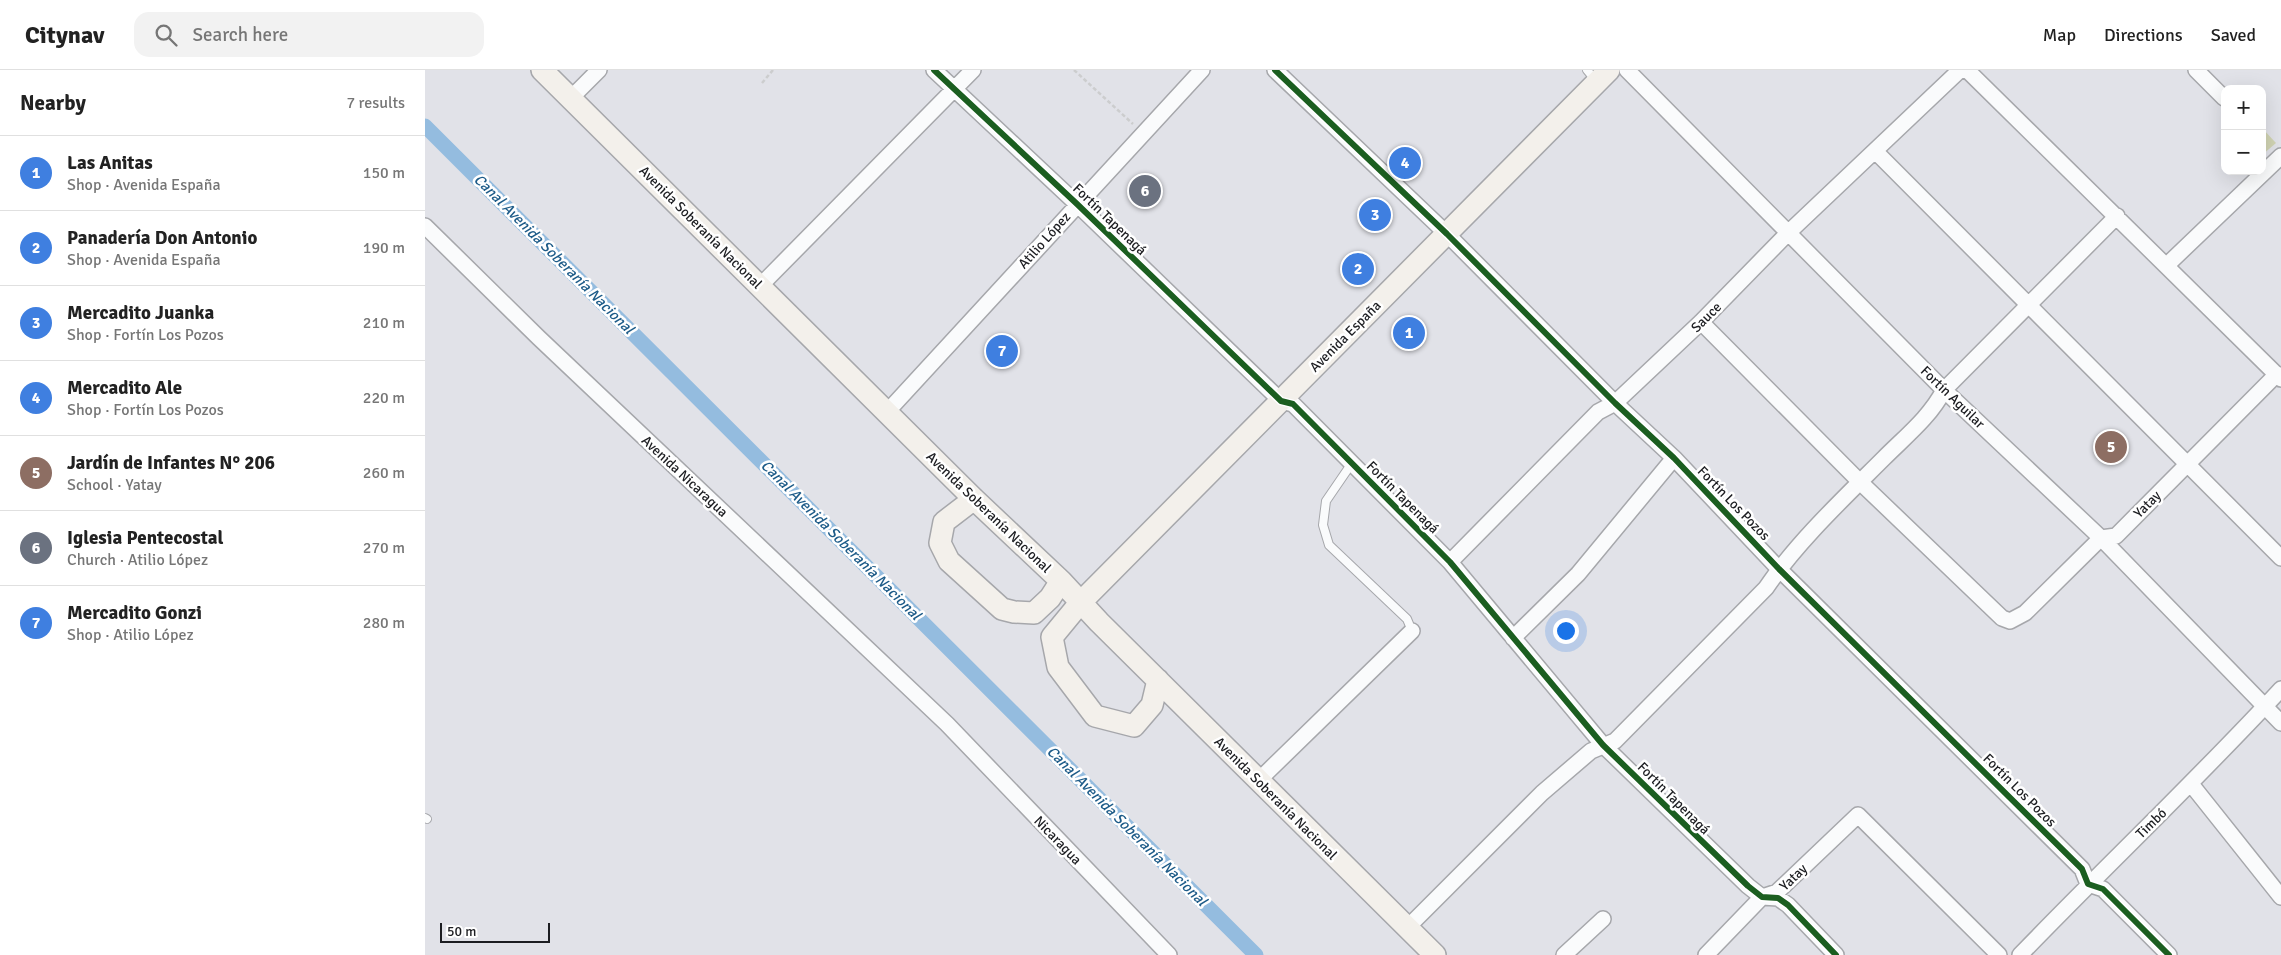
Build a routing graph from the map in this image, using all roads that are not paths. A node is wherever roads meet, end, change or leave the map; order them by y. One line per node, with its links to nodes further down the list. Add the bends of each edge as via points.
1 (542, 70): 14 (main road, Avenida Soberanía Nacional)
2 (599, 70): 14 (street)
3 (934, 70): 12 (street, Fortín Tapenagá)
4 (973, 70): 12 (street)
5 (1202, 70): 17 (street, Atilio López)
6 (1627, 70): 21 (street, Fortín Aguilar)
7 (1960, 70): 15 (street, Sauce)
8 (1967, 70): 18 (street)
9 (2196, 70): 13 (street)
10 (1277, 71): 20 (street, Fortín Los Pozos)
11 (1597, 74): 20 (main road, Avenida España)
12 (955, 89): 17 (street, Fortín Tapenagá); 23 (street)
13 (2221, 95)
14 (571, 98): 23 (main road, Avenida Soberanía Nacional)
15 (1875, 151): 21 (street, Sauce); 24 (street)
16 (2279, 161): 22 (street)
17 (1077, 204): 28 (street, Fortín Tapenagá); 30 (street, Atilio López)
18 (2117, 216): 22 (street); 24 (street)
19 (425, 226): 48 (street, Avenida Nicaragua)
20 (1447, 234): 28 (main road, Avenida España); 29 (street, Fortín Los Pozos)
21 (1789, 234): 25 (street, Sauce); 27 (street, Fortín Aguilar)
22 (2167, 265): 26 (street)
23 (760, 286): 30 (main road, Avenida Soberanía Nacional)
24 (2030, 306): 27 (street); 33 (street)
25 (1701, 322): 29 (street, Sauce); 34 (street)
26 (2279, 376): 33 (street, Yatay)
27 (1944, 390): 34 (street, via 1936,406); 36 (street, Fortín Aguilar)
28 (1281, 400): 32 (street, Fortín Tapenagá, via 1293,404); 41 (main road, Avenida España)
29 (1615, 404): 31 (street, Fortín Los Pozos); 38 (street, Sauce, via 1598,412)
30 (887, 412): 35 (main road, Avenida Soberanía Nacional)
31 (1674, 458): 39 (street, Fortín Los Pozos); 43 (street, via 1578,574)
32 (1351, 463): 38 (street, Fortín Tapenagá); 42 (lane, via 1326,500 1323,526 1329,545 1407,619)
33 (2187, 464): 36 (street, Yatay, via 2116,536); 37 (street)
34 (1860, 482): 36 (street, Yatay, via 2002,618 2009,621 2025,614); 39 (street)
35 (974, 499): 40 (main road, Avenida Soberanía Nacional); 40 (main road, via 944,522 940,543 949,560 1002,608 1014,612 1034,613 1050,598)
36 (2101, 538): 46 (street, Fortín Aguilar)
37 (2281, 558)
38 (1450, 562): 43 (street, Fortín Tapenagá)
39 (1779, 569): 49 (street, via 1766,588 1615,741); 52 (street, Fortín Los Pozos, via 2083,869)
40 (1061, 581): 41 (main road, Avenida Soberanía Nacional)
41 (1080, 603): 44 (main road, Avenida Soberanía Nacional); 44 (main road, Avenida España, via 1052,638 1058,667 1095,716 1134,726 1152,705)
42 (1412, 631): 50 (street)
43 (1513, 638): 49 (street, Fortín Tapenagá)
44 (1158, 680): 50 (main road, Avenida Soberanía Nacional)
45 (2281, 689): 46 (street, Timbó)
46 (2265, 706): 47 (street, Fortín Aguilar); 51 (street, Timbó)
47 (2281, 723)
48 (947, 724): 57 (street, Nicaragua)
49 (1603, 745): 53 (street, Fortín Tapenagá); 56 (street, via 1591,751 1542,793)
50 (1259, 780): 56 (main road, Avenida Soberanía Nacional)
51 (2191, 784): 52 (street, Timbó); 54 (street)
52 (2088, 884): 63 (street, Timbó); 64 (street, via 2103,889)
53 (1762, 897): 60 (street, Yatay); 61 (street, Fortín Tapenagá, via 1778,898 1788,905); 62 (street, Yatay, via 1777,892 1858,815)
54 (2281, 897)
55 (1603, 919): 59 (street)
56 (1407, 928): 58 (main road, Avenida Soberanía Nacional)
57 (1169, 955)
58 (1435, 955)
59 (1564, 955)
60 (1706, 955)
61 (1836, 955)
62 (1999, 955)
63 (2020, 955)
64 (2169, 955)

